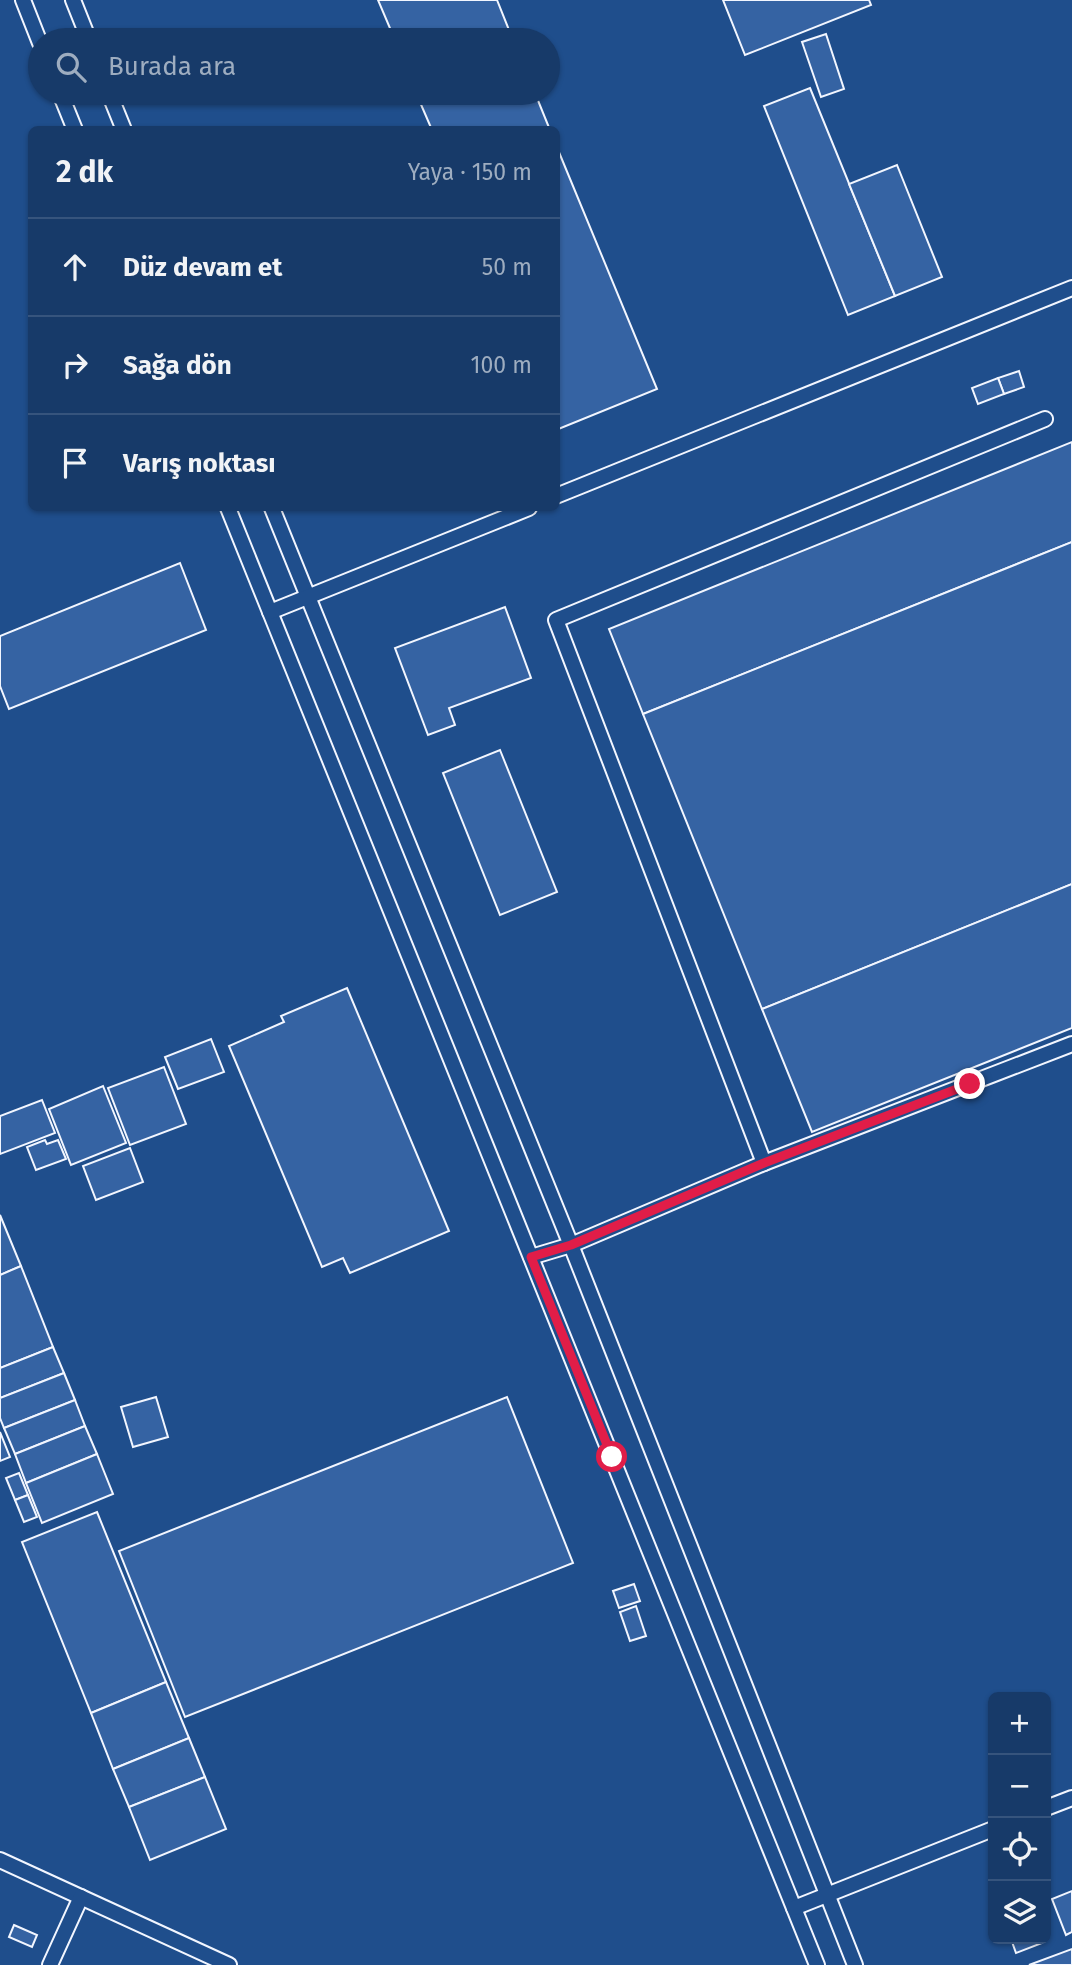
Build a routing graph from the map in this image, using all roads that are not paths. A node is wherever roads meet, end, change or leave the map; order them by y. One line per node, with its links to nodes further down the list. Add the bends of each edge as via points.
1 (23, 0): 3 (lane)
2 (73, 0): 4 (lane)
3 (34, 28)
4 (84, 28)
5 (65, 105): 7 (lane)
6 (114, 105): 8 (lane)
7 (73, 126)
8 (122, 126)
9 (1072, 288): 11 (lane)
10 (1045, 419): 18 (lane, via 555,620)
11 (560, 494)
12 (229, 511): 16 (lane)
13 (273, 511): 15 (lane)
14 (522, 511): 15 (lane)
15 (307, 597): 16 (lane); 19 (lane)
16 (270, 612): 20 (lane)
17 (1072, 1044): 18 (lane)
18 (764, 1163): 19 (lane)
19 (571, 1245): 20 (lane); 25 (lane)
20 (531, 1257): 27 (lane)
21 (1072, 1798): 22 (lane)
22 (1051, 1806)
23 (988, 1831): 25 (lane)
24 (0, 1860): 26 (lane)
25 (826, 1895): 27 (lane); 31 (lane)
26 (81, 1897): 28 (lane); 29 (lane)
27 (794, 1908): 30 (lane)
28 (50, 1965)
29 (229, 1965)
30 (817, 1965)
31 (855, 1965)

